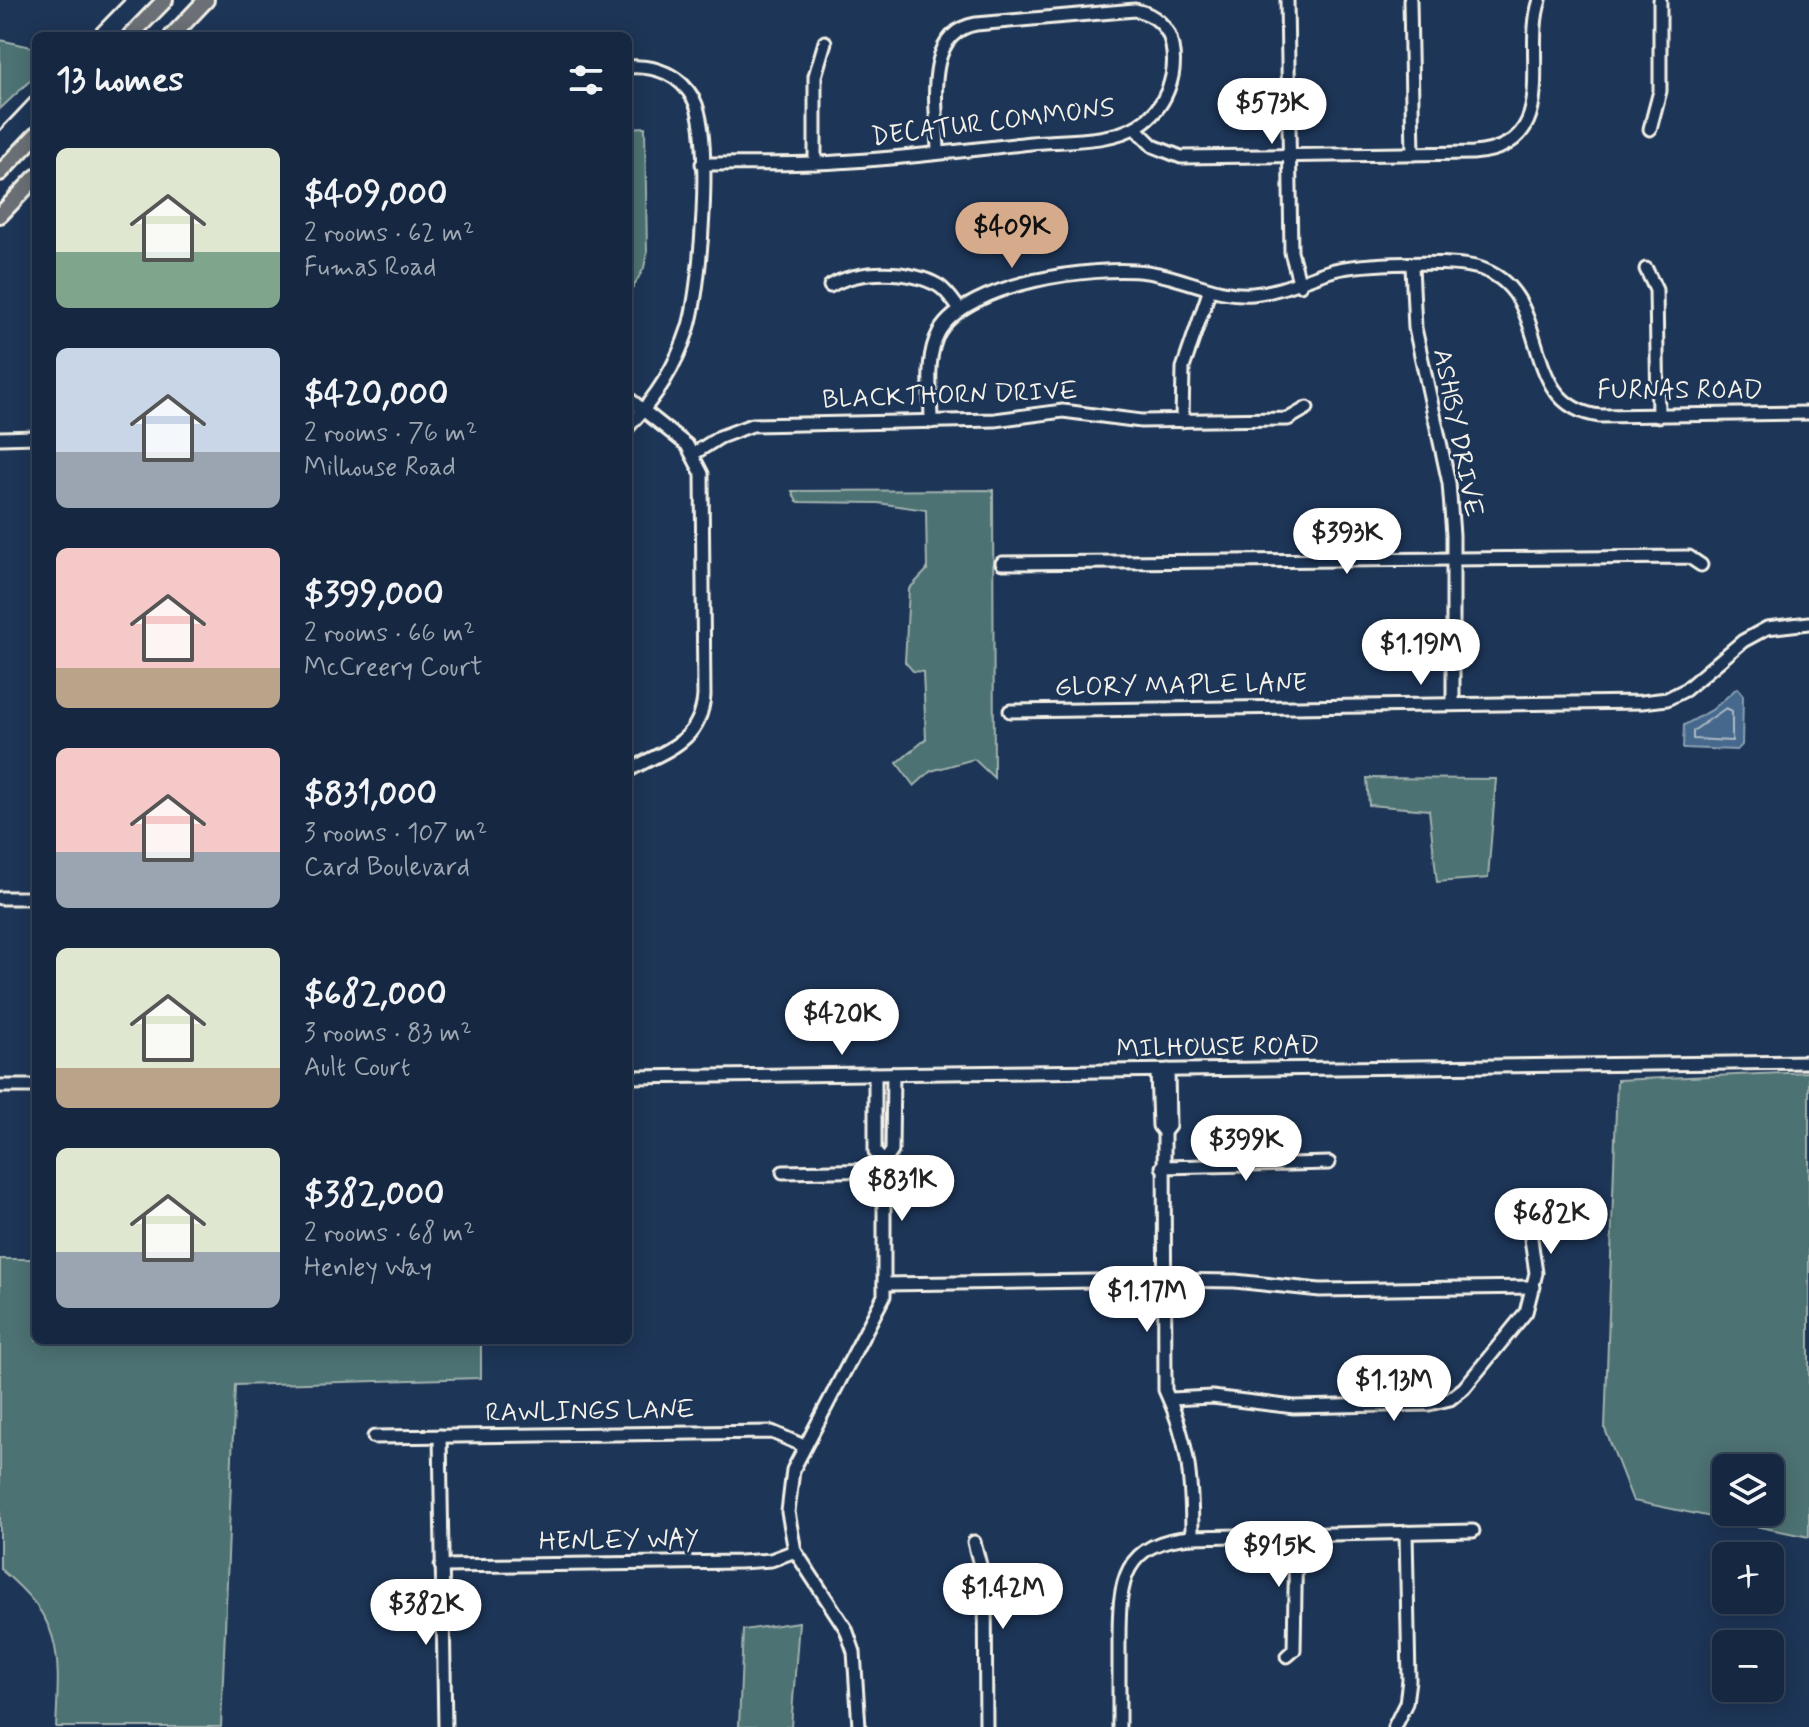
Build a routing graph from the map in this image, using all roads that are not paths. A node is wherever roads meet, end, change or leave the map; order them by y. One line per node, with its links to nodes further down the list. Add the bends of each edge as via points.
1 (165, 0): 7 (main road)
2 (206, 0): 8 (main road)
3 (1287, 0): 16 (street)
4 (1410, 0): 15 (street)
5 (1540, 0): 15 (street, DECATUR COMMONS, via 1536,98 1521,130 1485,152)
6 (1660, 0): 12 (street, via 1660,91)
7 (134, 32)
8 (176, 32)
9 (825, 42): 17 (street, via 815,76)
10 (632, 67): 18 (street, via 659,69 681,83 700,114)
11 (1135, 128): 14 (street, DECATUR COMMONS); 14 (street, via 1164,99 1173,71 1171,39 1155,18 1126,10 976,24 952,35 940,53); 16 (street, DECATUR COMMONS, via 1172,155)
12 (1650, 129)
13 (32, 139): 19 (main road)
14 (938, 153): 17 (street, DECATUR COMMONS)
15 (1413, 154): 16 (street, DECATUR COMMONS)
16 (1290, 156): 24 (street, via 1291,252)
17 (815, 163): 18 (street, DECATUR COMMONS)
18 (702, 164): 30 (street, via 696,299 676,359)
19 (0, 173)
20 (32, 181): 21 (main road)
21 (0, 215)
22 (1412, 266): 24 (street, FURNAS ROAD, via 1346,268); 32 (street, FURNAS ROAD, via 1465,265 1507,284 1529,315 1547,382 1567,405 1591,415); 39 (street, ASHBY DRIVE, via 1415,328 1446,468)
23 (1646, 269): 32 (street, via 1656,290)
24 (1300, 285): 26 (street, FURNAS ROAD, via 1250,294)
25 (830, 286): 27 (street, via 849,275 918,276 943,288)
26 (1210, 289): 27 (street, FURNAS ROAD, via 1149,272 1092,272 1023,285); 33 (street, via 1182,372)
27 (960, 310): 34 (street, via 942,328 933,348)
28 (632, 401): 30 (street)
29 (1307, 408): 33 (street, BLACKTHORN DRIVE, via 1288,419)
30 (644, 410): 35 (street); 38 (street)
31 (1809, 413): 32 (street, FURNAS ROAD)
32 (1658, 416)
33 (1182, 421): 34 (street, BLACKTHORN DRIVE, via 1063,411)
34 (931, 422): 38 (street, BLACKTHORN DRIVE, via 752,425)
35 (632, 423)
36 (32, 437): 37 (street)
37 (0, 438)
38 (693, 454): 45 (street, via 703,487 702,711 678,747)
39 (1453, 557): 40 (street); 41 (street, via 1689,557); 43 (street, ASHBY DRIVE)
40 (1002, 563)
41 (1701, 565)
42 (1809, 623): 43 (street, GLORY MAPLE LANE, via 1767,628 1667,699)
43 (1453, 704): 44 (street, GLORY MAPLE LANE)
44 (1010, 711)
45 (632, 769)
46 (0, 898): 47 (street)
47 (32, 898)
48 (1809, 1062): 49 (street, MILHOUSE ROAD)
49 (1162, 1070): 51 (street, MILHOUSE ROAD); 57 (street)
50 (875, 1074): 51 (street, MILHOUSE ROAD); 52 (street, MILHOUSE ROAD); 56 (street, via 875,1152)
51 (893, 1074): 56 (street, via 892,1151)
52 (632, 1077)
53 (0, 1086): 54 (street)
54 (32, 1086)
55 (1329, 1163): 57 (street)
56 (884, 1166): 58 (street); 61 (street)
57 (1162, 1167): 60 (street)
58 (783, 1172)
59 (1529, 1225): 62 (street)
60 (1163, 1280): 61 (street); 62 (street, via 1320,1290); 63 (street, via 1165,1390)
61 (884, 1284): 66 (street, via 872,1321)
62 (1534, 1287): 63 (street, via 1526,1312 1502,1344 1450,1399 1294,1407 1212,1397)
63 (1170, 1399): 70 (street, via 1193,1476)
64 (440, 1436): 65 (street, RAWLINGS LANE); 66 (street, RAWLINGS LANE, via 772,1432); 73 (street)
65 (374, 1437)
66 (804, 1446): 72 (street, via 793,1470 788,1512)
67 (1473, 1531): 68 (street)
68 (1406, 1532): 69 (street); 79 (street, via 1409,1680 1406,1703)
69 (1296, 1534): 70 (street); 74 (street, via 1297,1619 1294,1650)
70 (1192, 1537): 78 (street, via 1150,1546 1121,1582)
71 (974, 1542): 77 (street, via 985,1584)
72 (795, 1551): 73 (street, HENLEY WAY, via 771,1560 740,1562); 76 (street, via 846,1629 854,1652)
73 (441, 1566): 75 (street)
74 (1287, 1656)
75 (445, 1727)
76 (859, 1727)
77 (986, 1727)
78 (1119, 1727)
79 (1394, 1727)

